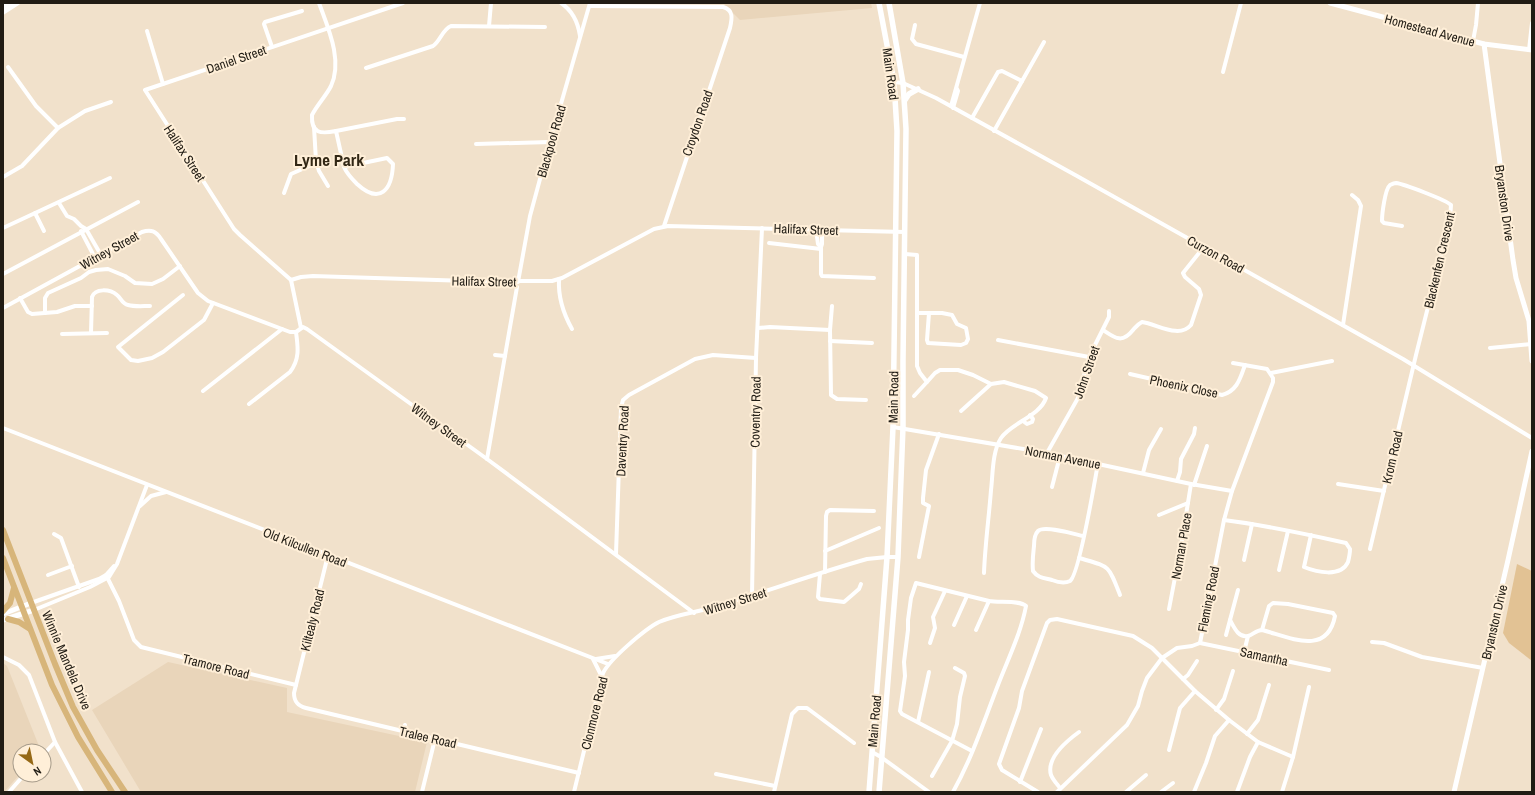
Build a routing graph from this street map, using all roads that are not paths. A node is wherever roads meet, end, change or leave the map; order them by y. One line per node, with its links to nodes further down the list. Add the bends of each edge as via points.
1 (8, 3): 15 (main road)
2 (17, 3): 17 (main road)
3 (319, 3): 22 (street)
4 (403, 3): 22 (street, Daniel Street)
5 (491, 3): 20 (street)
6 (560, 3): 24 (street, via 568,8 576,19)
7 (879, 3): 35 (main road, Main Road)
8 (889, 3): 36 (main road, Main Road)
9 (980, 3): 30 (street)
10 (1241, 3): 33 (street)
11 (1330, 3): 25 (street, Homestead Avenue)
12 (1478, 3): 25 (street)
13 (590, 5): 14 (street); 24 (street, Blackpool Road)
14 (651, 5): 62 (street, Croydon Road, via 723,7 732,14 732,21)
15 (3, 6)
16 (302, 11): 28 (street, via 264,22)
17 (3, 12)
18 (1532, 23): 29 (street)
19 (915, 24): 30 (street, via 912,39 916,44)
20 (489, 26): 21 (street); 32 (street, via 451,26 433,46)
21 (545, 27)
22 (328, 28): 28 (street, Daniel Street); 45 (street, via 336,61 335,76 313,112)
23 (147, 30): 37 (street)
24 (581, 38): 49 (street, Blackpool Road)
25 (1473, 41): 27 (street, Homestead Avenue)
26 (1044, 42): 34 (street)
27 (1484, 44): 29 (street, Homestead Avenue); 111 (street, Bryanston Drive, via 1513,260 1527,312)
28 (272, 47): 37 (street, Daniel Street)
29 (1531, 50)
30 (964, 58): 42 (street, via 958,91)
31 (8, 67): 46 (street, via 36,106)
32 (366, 68)
33 (1223, 72)
34 (1022, 81): 43 (street, via 998,72); 48 (street)
35 (894, 82): 36 (street, Curzon Road); 71 (main road, Main Road, via 897,131)
36 (904, 83): 38 (street, Curzon Road); 40 (main road, Main Road)
37 (163, 84): 39 (street, Daniel Street)
38 (918, 89): 40 (main road); 42 (street, Curzon Road)
39 (145, 90): 82 (street, Halifax Street, via 234,228)
40 (905, 100): 72 (main road, Main Road)
41 (111, 102): 46 (street, via 85,111)
42 (952, 107): 43 (street, Curzon Road)
43 (972, 118): 48 (street, Curzon Road)
44 (404, 119): 47 (street)
45 (314, 126): 47 (street, via 322,134); 51 (street)
46 (58, 128): 53 (street, via 22,166)
47 (336, 131): 52 (street)
48 (994, 131): 75 (street, Curzon Road)
49 (550, 142): 50 (street); 84 (street, Blackpool Road, via 527,230)
50 (476, 144)
51 (316, 163): 55 (street); 56 (street, via 291,174)
52 (344, 167): 52 (street, via 349,176 368,192 380,193 390,184 393,164 386,158)
53 (3, 177)
54 (110, 178): 59 (street)
55 (328, 186)
56 (284, 192)
57 (1352, 195): 97 (street, via 1361,206)
58 (138, 202): 66 (street)
59 (58, 203): 60 (street); 61 (street, via 67,216)
60 (34, 213): 64 (street); 69 (street)
61 (81, 226): 66 (street); 70 (street)
62 (664, 226): 65 (street, Halifax Street); 83 (street, Halifax Street, via 648,231)
63 (1402, 226): 121 (street, Blackenfen Crescent, via 1382,221 1387,189 1392,184 1411,188 1451,205 1450,219)
64 (3, 228)
65 (762, 228): 67 (street, Halifax Street); 100 (street, Coventry Road)
66 (86, 229): 70 (street); 76 (street)
67 (816, 230): 68 (street, Halifax Street); 74 (street)
68 (822, 230): 71 (street, Halifax Street); 74 (street)
69 (44, 231)
70 (81, 232): 78 (street); 80 (street)
71 (895, 232): 72 (street, Halifax Street); 131 (main road, Main Road)
72 (905, 232): 77 (main road, Main Road)
73 (769, 243): 74 (street)
74 (821, 248): 81 (street, via 822,276)
75 (1203, 248): 97 (street, Curzon Road); 103 (street, via 1183,273 1199,288 1201,295 1188,328 1183,331 1167,329 1142,322 1137,324 1128,337 1123,338 1114,337)
76 (101, 254): 78 (street, Witney Street); 79 (street, Witney Street, via 142,232 151,230 159,235)
77 (905, 254): 95 (street, via 917,255); 132 (main road, Main Road)
78 (95, 258): 87 (street, Witney Street)
79 (180, 266): 88 (street, Witney Street, via 198,293); 94 (street, via 152,284 135,283 108,269 89,272 48,293 45,298)
80 (3, 274)
81 (874, 278)
82 (291, 280): 84 (street, Halifax Street, via 332,276); 98 (street)
83 (559, 280): 84 (street, Halifax Street); 99 (street, via 560,299)
84 (518, 282)
85 (517, 287): 114 (street)
86 (183, 295): 88 (street, via 118,346 128,358 143,361 163,352 204,320)
87 (20, 298): 92 (street, Witney Street); 94 (street, via 30,313)
88 (213, 303): 101 (street, Witney Street)
89 (92, 306): 90 (street, via 93,294 104,290 117,295 126,305); 94 (street, via 75,306); 105 (street)
90 (150, 306)
91 (832, 306): 102 (street)
92 (3, 308)
93 (1108, 311): 103 (street, John Street, via 1110,317)
94 (45, 313)
95 (917, 313): 96 (street); 124 (street, via 917,366)
96 (929, 313): 96 (street, via 953,316 957,324 966,328 966,343 930,344 927,340)
97 (1343, 325): 121 (street, Curzon Road)
98 (301, 328): 104 (street); 143 (street, Witney Street, via 307,329)
99 (572, 328)
100 (758, 328): 102 (street); 116 (street, Coventry Road)
101 (282, 329): 104 (street, Witney Street); 126 (street)
102 (830, 330): 109 (street)
103 (1103, 330): 115 (street, John Street)
104 (296, 332): 129 (street, via 299,353 295,365 290,372)
105 (91, 333): 106 (street); 107 (street)
106 (108, 333)
107 (62, 334)
108 (998, 340): 115 (street)
109 (830, 341): 110 (street); 128 (street, via 830,395 837,399)
110 (872, 343)
111 (1531, 344): 112 (street); 118 (street, Bryanston Drive)
112 (1490, 348)
113 (495, 355): 114 (street)
114 (505, 356): 143 (street)
115 (1089, 357): 141 (street, John Street, via 1078,398)
116 (756, 358): 168 (street, Daventry Road, via 701,356 626,397 621,408); 189 (street, Coventry Road)
117 (1332, 361): 122 (street)
118 (1532, 361)
119 (1233, 364): 120 (street)
120 (1245, 365): 122 (street, via 1267,369); 123 (street, Phoenix Close, via 1237,386 1222,395)
121 (1413, 365): 137 (street, Curzon Road); 152 (street, Krom Road)
122 (1271, 373): 151 (street, Fleming Road, via 1273,382)
123 (1130, 374)
124 (927, 382): 125 (street, via 937,371 945,369 963,372); 127 (street)
125 (991, 384): 130 (street); 138 (street, via 1004,382 1046,397 1030,415 1008,430)
126 (203, 392)
127 (914, 396)
128 (866, 400)
129 (249, 404)
130 (961, 411)
131 (893, 426): 132 (street, Norman Avenue); 170 (main road, Main Road)
132 (903, 427): 136 (street, Norman Avenue); 171 (main road, Main Road)
133 (3, 428): 147 (street, Old Kilcullen Road)
134 (1195, 428): 146 (street, via 1181,459)
135 (1161, 429): 145 (street, via 1149,450)
136 (940, 434): 138 (street, Norman Avenue); 172 (street, via 926,470 923,503 929,510)
137 (1532, 438)
138 (997, 445): 141 (street, Norman Avenue); 179 (street, via 987,519)
139 (1207, 446): 148 (street, Norman Place)
140 (1532, 451): 218 (street, Bryanston Drive)
141 (1046, 453): 142 (street, Norman Avenue)
142 (1060, 456): 144 (street, Norman Avenue); 150 (street)
143 (487, 459): 168 (street, Witney Street)
144 (1098, 463): 145 (street, Norman Avenue); 165 (street)
145 (1143, 473): 146 (street, Norman Avenue)
146 (1178, 481): 148 (street, Norman Avenue)
147 (147, 484): 153 (street, Old Kilcullen Road); 155 (street)
148 (1192, 484): 151 (street, Norman Avenue); 154 (street, Norman Place)
149 (1338, 484): 152 (street)
150 (1052, 487)
151 (1232, 491): 158 (street, Fleming Road)
152 (1384, 491): 166 (street, Krom Road)
153 (167, 492): 155 (street, via 151,496); 169 (street, Old Kilcullen Road)
154 (1188, 503): 157 (street); 193 (street, Norman Place)
155 (139, 508): 182 (street, via 118,559)
156 (874, 511): 167 (street, via 827,512)
157 (1159, 515)
158 (1224, 520): 159 (street); 207 (street, Fleming Road)
159 (1252, 524): 162 (street); 175 (street)
160 (879, 528): 167 (street)
161 (3, 530): 192 (main road, Winnie Mandela Drive)
162 (1288, 531): 164 (street); 177 (street)
163 (54, 534): 176 (street, via 61,538)
164 (1311, 535): 164 (street, via 1348,544 1350,549 1347,564 1335,572 1304,567)
165 (1083, 536): 174 (street); 174 (street, via 1039,530 1035,535 1033,571 1040,578 1067,582 1072,578)
166 (1370, 549)
167 (825, 551): 178 (street)
168 (616, 554): 196 (street, Witney Street)
169 (328, 555): 201 (street, Old Kilcullen Road); 224 (street, Kiltealy Road)
170 (887, 557): 171 (street, Witney Street); 178 (street, Witney Street); 244 (main road, Main Road)
171 (898, 557): 245 (main road, Main Road)
172 (919, 557)
173 (3, 558): 185 (main road, Winnie Mandela Drive)
174 (1079, 558): 188 (street, via 1106,566)
175 (1244, 560)
176 (72, 566): 181 (street); 184 (street)
177 (1279, 570)
178 (825, 572): 180 (street, Witney Street)
179 (984, 573)
180 (820, 574): 183 (street, via 820,599 844,602); 189 (street, Witney Street)
181 (48, 575)
182 (107, 577): 184 (street); 192 (street); 224 (street, Tramore Road, via 138,645 147,650)
183 (861, 584)
184 (79, 587): 192 (street)
185 (14, 588): 194 (main road, Winnie Mandela Drive); 195 (main road, via 10,603)
186 (1238, 590): 198 (street)
187 (945, 591): 190 (street); 209 (street, via 934,615 935,628); 230 (street, via 916,582 911,598 904,662 905,676 899,710)
188 (1120, 595)
189 (752, 596): 196 (street, Witney Street)
190 (967, 596): 191 (street); 200 (street)
191 (989, 601): 203 (street); 243 (street, via 1024,604 1026,608)
192 (32, 606): 194 (street); 259 (main road, Winnie Mandela Drive, via 75,711)
193 (1169, 609)
194 (23, 610): 195 (street); 197 (street); 202 (main road, Winnie Mandela Drive)
195 (3, 613)
196 (694, 613): 211 (street, Clonmore Road, via 656,624)
197 (6, 619): 202 (main road, via 19,622)
198 (1230, 620): 205 (street); 206 (street, via 1238,633)
199 (518, 623): 201 (street)
200 (954, 625)
201 (516, 628): 214 (street, Old Kilcullen Road)
202 (30, 629): 258 (main road, Winnie Mandela Drive, via 49,679 66,713)
203 (976, 630)
204 (1262, 630): 204 (street, via 1313,642 1332,629 1335,616 1332,613 1272,603); 206 (street)
205 (1226, 635)
206 (1248, 636): 210 (street)
207 (1200, 642): 210 (street, Samantha); 213 (street, Fleming Road, via 1176,648)
208 (1372, 642): 218 (street, via 1384,643 1422,657)
209 (930, 643)
210 (1244, 652): 219 (street, Samantha)
211 (616, 656): 214 (street); 216 (street, Clonmore Road)
212 (3, 657): 238 (street, via 27,672)
213 (1162, 658): 223 (street); 251 (street, via 1145,642 1133,636 1057,619 1048,621 999,759 999,767); 255 (street, Fleming Road, via 1147,678 1138,706 1127,725)
214 (595, 659): 216 (street, Old Kilcullen Road); 222 (street)
215 (1197, 661): 223 (street)
216 (608, 664): 222 (street, Clonmore Road)
217 (955, 668): 237 (street, via 964,673 965,677)
218 (1483, 668): 273 (street, Bryanston Drive)
219 (1329, 670)
220 (1233, 671): 228 (street, via 1224,698)
221 (929, 672): 230 (street)
222 (602, 677): 247 (street, Clonmore Road)
223 (1183, 679): 227 (street)
224 (296, 685): 233 (street, Tralee Road, via 294,700 301,707)
225 (1269, 685): 235 (street, via 1258,720)
226 (1309, 687): 246 (street)
227 (1195, 691): 228 (street); 242 (street, via 1180,708)
228 (1216, 710): 229 (street)
229 (1229, 720): 235 (street); 270 (street, via 1215,736)
230 (918, 722): 237 (street)
231 (405, 724): 233 (street)
232 (1041, 729): 251 (street)
233 (403, 732): 236 (street, Tralee Road)
234 (1080, 732): 255 (street, via 1060,748 1053,762 1050,771)
235 (1247, 734): 239 (street)
236 (435, 739): 247 (street, Tralee Road); 260 (street)
237 (952, 741): 243 (street); 250 (street)
238 (55, 742): 241 (street); 257 (street)
239 (1258, 742): 246 (street); 271 (street)
240 (854, 743): 254 (street, via 807,708 798,708 792,714)
241 (52, 745)
242 (1169, 750)
243 (972, 751): 266 (street)
244 (872, 752): 245 (street); 263 (main road, Main Road)
245 (882, 757): 264 (main road, Main Road); 265 (street)
246 (1292, 758): 272 (street)
247 (578, 773): 261 (street, Clonmore Road)
248 (716, 774): 254 (street)
249 (1146, 775): 268 (street)
250 (932, 776)
251 (1020, 782): 267 (street)
252 (17, 783): 256 (street)
253 (1173, 783): 269 (street)
254 (775, 786): 262 (street)
255 (1058, 790)
256 (9, 792)
257 (82, 792)
258 (112, 792)
259 (125, 792)
260 (422, 792)
261 (574, 792)
262 (774, 792)
263 (869, 792)
264 (879, 792)
265 (930, 792)
266 (953, 792)
267 (1038, 792)
268 (1126, 792)
269 (1162, 792)
270 (1194, 792)
271 (1238, 792)
272 (1282, 792)
273 (1454, 792)

